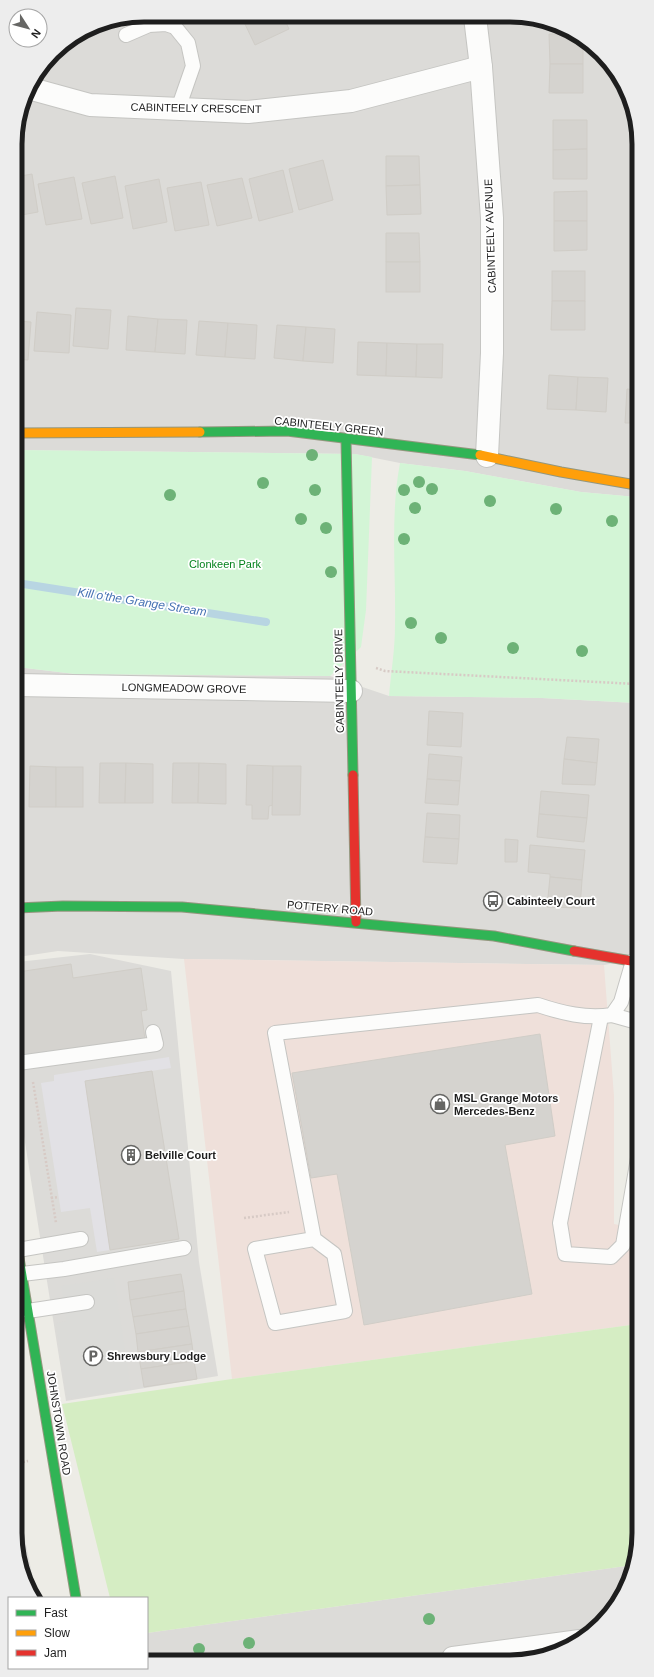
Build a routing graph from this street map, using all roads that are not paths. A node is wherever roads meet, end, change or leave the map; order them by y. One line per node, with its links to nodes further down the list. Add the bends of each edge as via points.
1 (476, 22): 3 (street, CABINTEELY AVENUE)
2 (126, 35): 5 (lane, via 149,25 166,24 175,27 188,43 193,66)
3 (481, 68): 5 (street, CABINTEELY CRESCENT, via 351,101 248,112); 8 (street, CABINTEELY AVENUE, via 492,218 492,354)
4 (35, 90): 5 (street, CABINTEELY CRESCENT, via 90,105)
5 (178, 109)
6 (22, 433): 7 (street, CABINTEELY GREEN, via 286,431)
7 (346, 439): 8 (street, CABINTEELY GREEN); 11 (street, CABINTEELY DRIVE)
8 (487, 456): 9 (street, CABINTEELY GREEN)
9 (632, 484)
10 (22, 685): 11 (street, LONGMEADOW GROVE)
11 (351, 691): 13 (street, CABINTEELY DRIVE)
12 (22, 908): 13 (street, POTTERY ROAD, via 182,907)
13 (356, 922): 14 (street, POTTERY ROAD, via 494,936)
14 (632, 960)
15 (632, 970): 16 (lane, via 621,1002)
16 (606, 1016): 17 (lane); 20 (lane, via 560,1223 565,1254 611,1257 623,1245); 22 (lane, via 564,1014 538,1005 275,1034)
17 (632, 1021)
18 (153, 1032): 19 (lane, via 156,1044)
19 (24, 1062)
20 (632, 1193)
21 (81, 1239): 24 (lane)
22 (314, 1239): 22 (lane, via 255,1249 275,1323 345,1311 334,1254)
23 (184, 1248): 25 (lane)
24 (22, 1250)
25 (22, 1274): 27 (street, JOHNSTOWN ROAD)
26 (87, 1302): 27 (lane)
27 (28, 1311): 28 (street, JOHNSTOWN ROAD)
28 (76, 1597)
29 (560, 1644): 30 (street)
30 (477, 1655)

